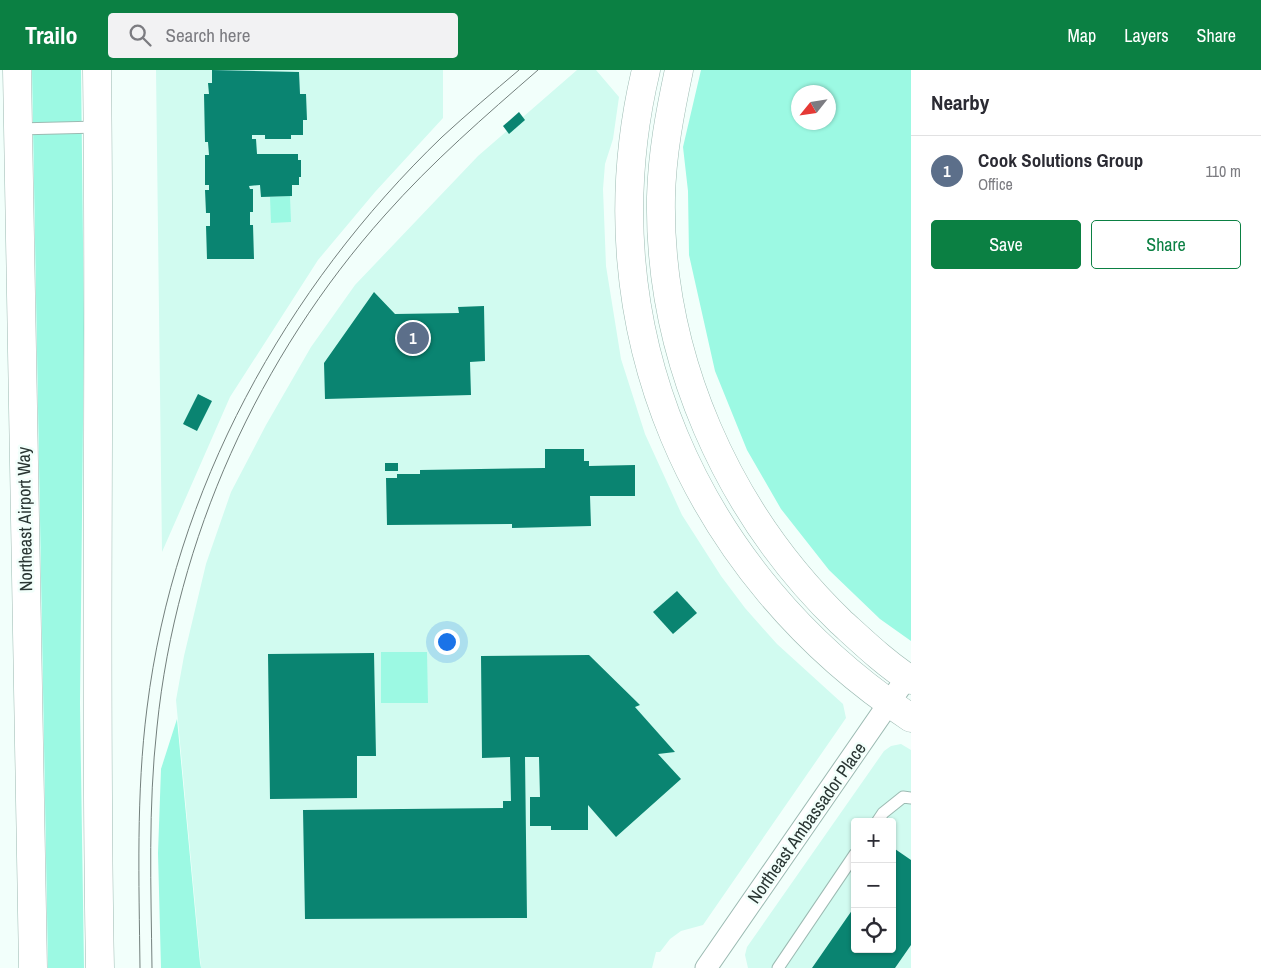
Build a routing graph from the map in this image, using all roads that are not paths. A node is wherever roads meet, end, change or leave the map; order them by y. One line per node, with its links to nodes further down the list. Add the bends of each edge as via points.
1 (17, 70): 6 (main road, Northeast Airport Way)
2 (97, 70): 5 (main road)
3 (646, 70): 7 (main road, via 634,145)
4 (679, 70): 7 (main road)
5 (98, 127): 6 (lane); 14 (main road, via 100,263 96,643)
6 (18, 129): 13 (main road, Northeast Airport Way)
7 (647, 215): 8 (main road, via 684,362 712,440 739,493 794,573 856,636); 9 (main road, via 636,302 650,367 671,430 697,487 745,563 773,599 814,642)
8 (909, 679): 9 (street, Northeast Ambassador Place)
9 (900, 711): 15 (street, Northeast Ambassador Place)
10 (911, 798): 11 (lane, via 903,797)
11 (880, 818)
12 (851, 860): 16 (lane)
13 (33, 968)
14 (100, 968)
15 (706, 968)
16 (778, 968)

